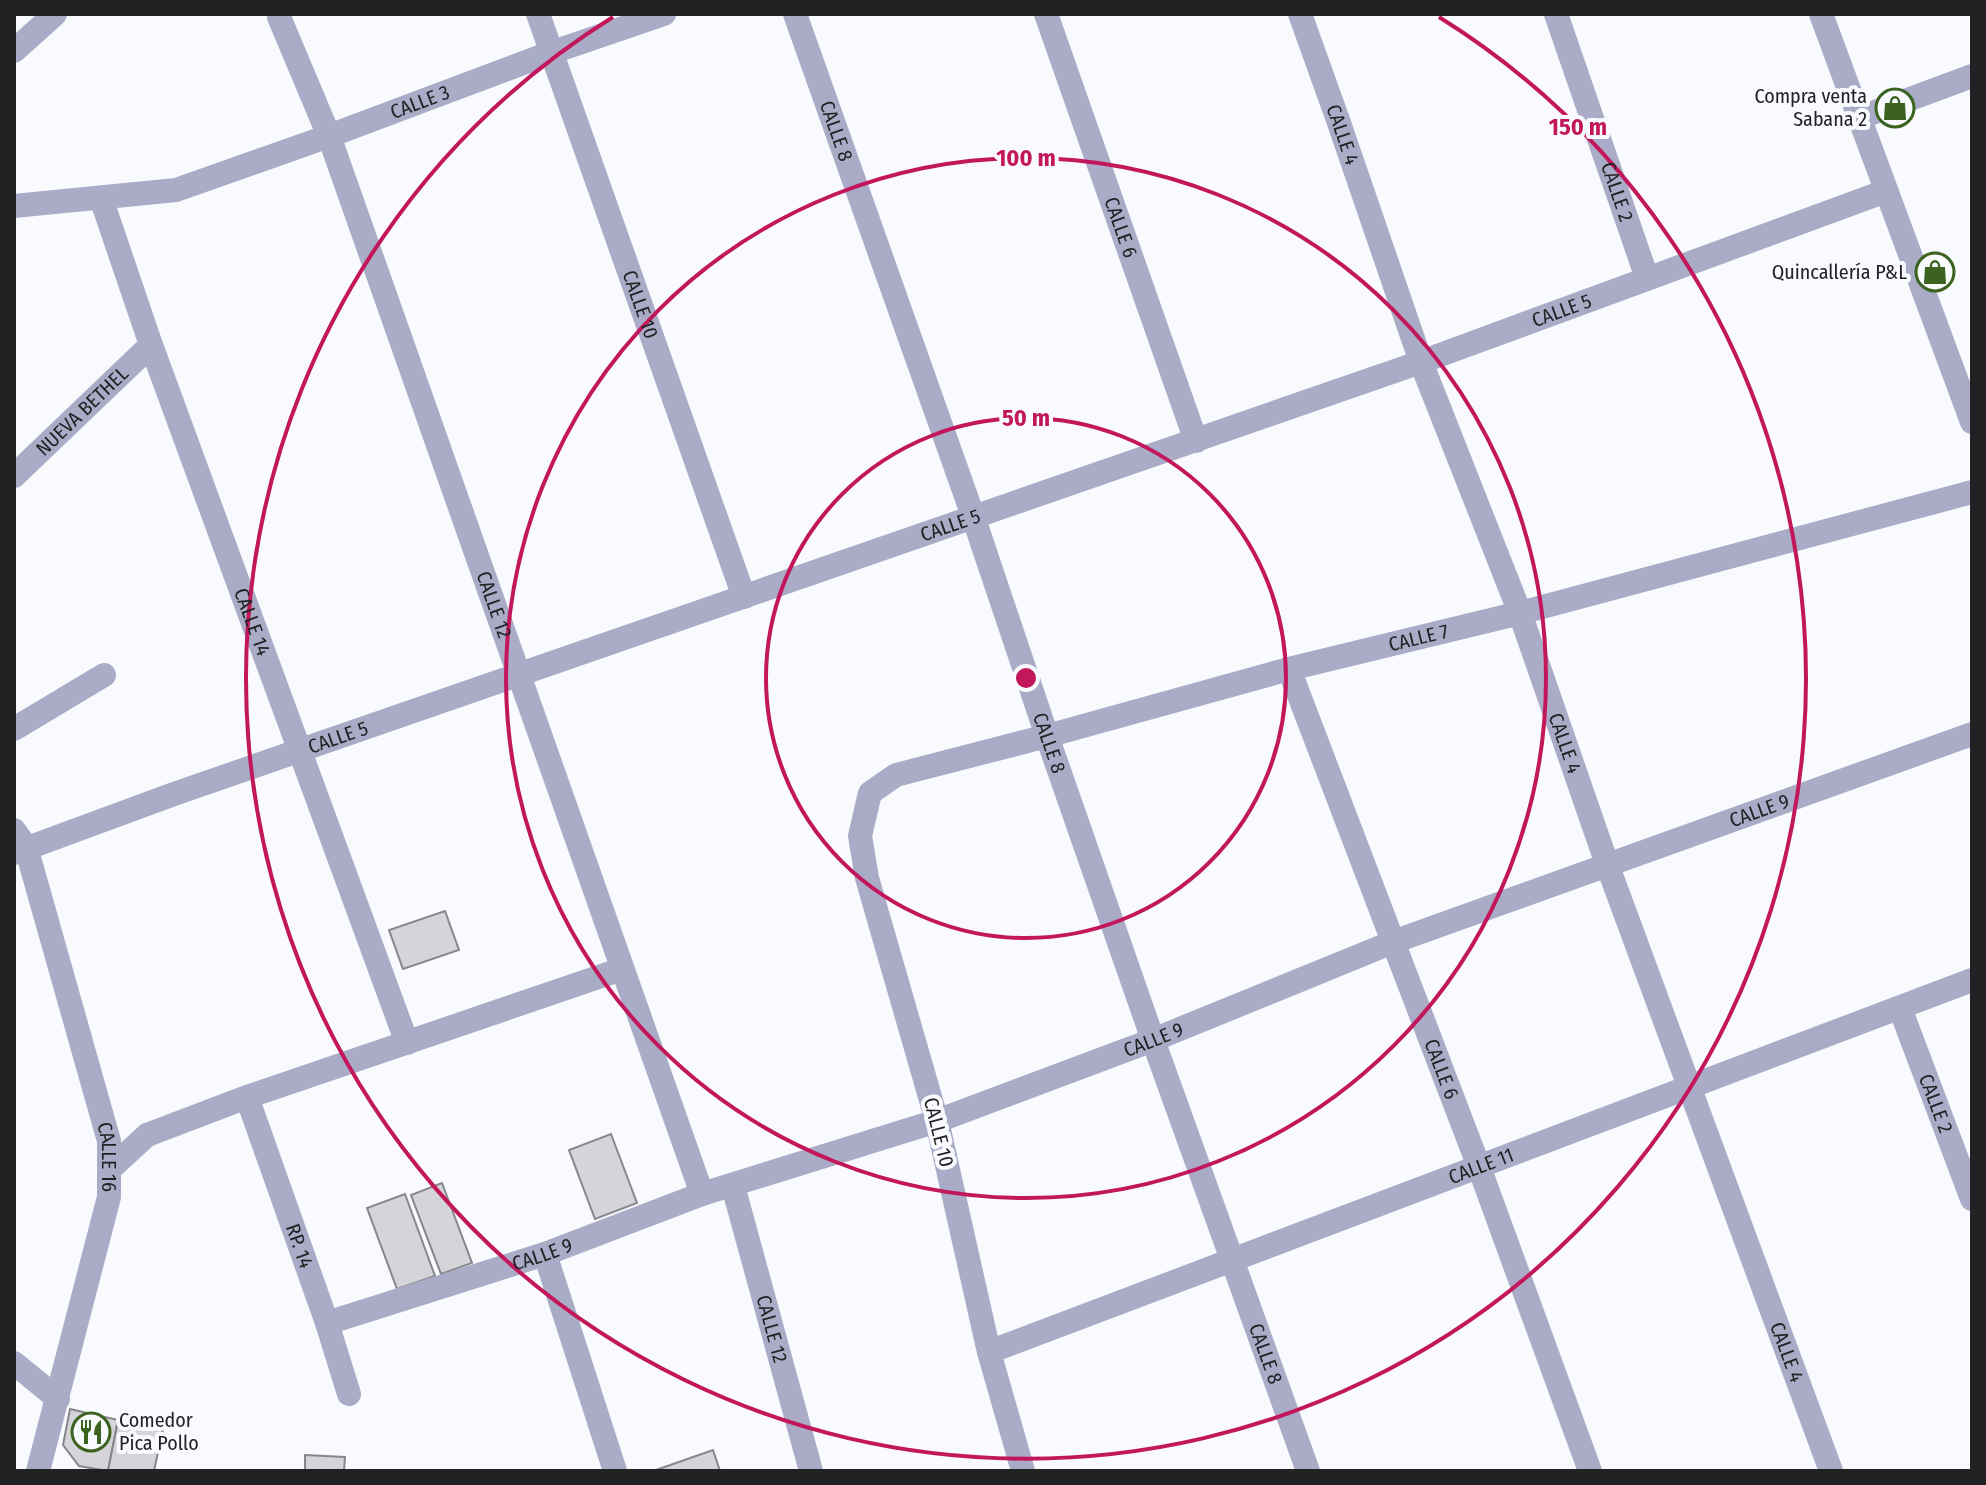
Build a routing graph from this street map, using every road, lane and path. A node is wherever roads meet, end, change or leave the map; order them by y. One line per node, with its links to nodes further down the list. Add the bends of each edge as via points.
1 (55, 14): 10 (street)
2 (538, 14): 11 (street, CALLE 10)
3 (664, 14): 11 (street, CALLE 3)
4 (795, 14): 25 (street, CALLE 8)
5 (1046, 14): 22 (street, CALLE 6)
6 (1300, 14): 20 (street, CALLE 4)
7 (1556, 14): 18 (street, CALLE 2)
8 (1821, 14): 13 (street)
9 (279, 17): 14 (street, CALLE 12)
10 (14, 51)
11 (550, 53): 14 (street, CALLE 3); 26 (street, CALLE 10)
12 (1972, 76): 13 (street)
13 (1859, 118): 15 (street)
14 (329, 136): 16 (street, CALLE 3, via 176,190); 29 (street, CALLE 12)
15 (1886, 191): 18 (street, CALLE 5); 21 (street)
16 (101, 198): 17 (street, CALLE 3); 19 (street, CALLE 14)
17 (14, 206)
18 (1647, 278): 20 (street, CALLE 5)
19 (151, 345): 23 (street, NUEVA BETHEL); 34 (street, CALLE 14)
20 (1421, 362): 22 (street, CALLE 5); 27 (street, CALLE 4)
21 (1972, 422)
22 (1196, 441): 25 (street, CALLE 5)
23 (14, 476)
24 (1972, 492): 27 (street, CALLE 7)
25 (973, 516): 26 (street, CALLE 5); 33 (street, CALLE 8)
26 (744, 597): 29 (street, CALLE 5)
27 (1520, 613): 28 (street, CALLE 7); 37 (street, CALLE 4)
28 (1289, 669): 33 (street, CALLE 7); 38 (street, CALLE 6)
29 (519, 673): 34 (street, CALLE 5); 39 (street, CALLE 12)
30 (104, 675): 31 (street)
31 (14, 729)
32 (1972, 734): 37 (street, CALLE 9)
33 (1047, 736): 35 (street, CALLE 7, via 896,775); 42 (street, CALLE 8)
34 (300, 751): 36 (street, CALLE 5); 43 (street, CALLE 14)
35 (870, 793): 46 (street, CALLE 10, via 860,836 867,878)
36 (18, 843): 48 (street, CALLE 16, via 109,1141)
37 (1607, 864): 38 (street, CALLE 9); 44 (street, CALLE 4)
38 (1393, 942): 42 (street, CALLE 9); 47 (street, CALLE 6)
39 (622, 969): 43 (street); 50 (street, CALLE 12)
40 (1972, 980): 41 (street, CALLE 11)
41 (1900, 1008): 44 (street, CALLE 11); 51 (street, CALLE 2)
42 (1153, 1040): 46 (street, CALLE 9); 53 (street, CALLE 8)
43 (407, 1043): 45 (street)
44 (1690, 1087): 47 (street, CALLE 11); 65 (street, CALLE 4)
45 (247, 1097): 48 (street, via 147,1135); 54 (street, RP. 14)
46 (937, 1121): 49 (street, CALLE 9); 55 (street, CALLE 10)
47 (1479, 1167): 53 (street, CALLE 11); 64 (street, CALLE 6)
48 (109, 1170): 58 (street, CALLE 16, via 109,1197)
49 (733, 1186): 50 (street, CALLE 9); 61 (street, CALLE 12)
50 (702, 1194): 52 (street, CALLE 9)
51 (1972, 1199)
52 (545, 1254): 54 (street, CALLE 9); 60 (street)
53 (1231, 1261): 55 (street, CALLE 11); 63 (street, CALLE 8)
54 (327, 1323): 57 (street, RP. 14)
55 (989, 1352): 62 (street, CALLE 10)
56 (14, 1363): 58 (street)
57 (349, 1394)
58 (58, 1399): 59 (street, CALLE 16)
59 (38, 1471)
60 (615, 1471)
61 (811, 1471)
62 (1023, 1471)
63 (1308, 1471)
64 (1590, 1471)
65 (1831, 1471)

